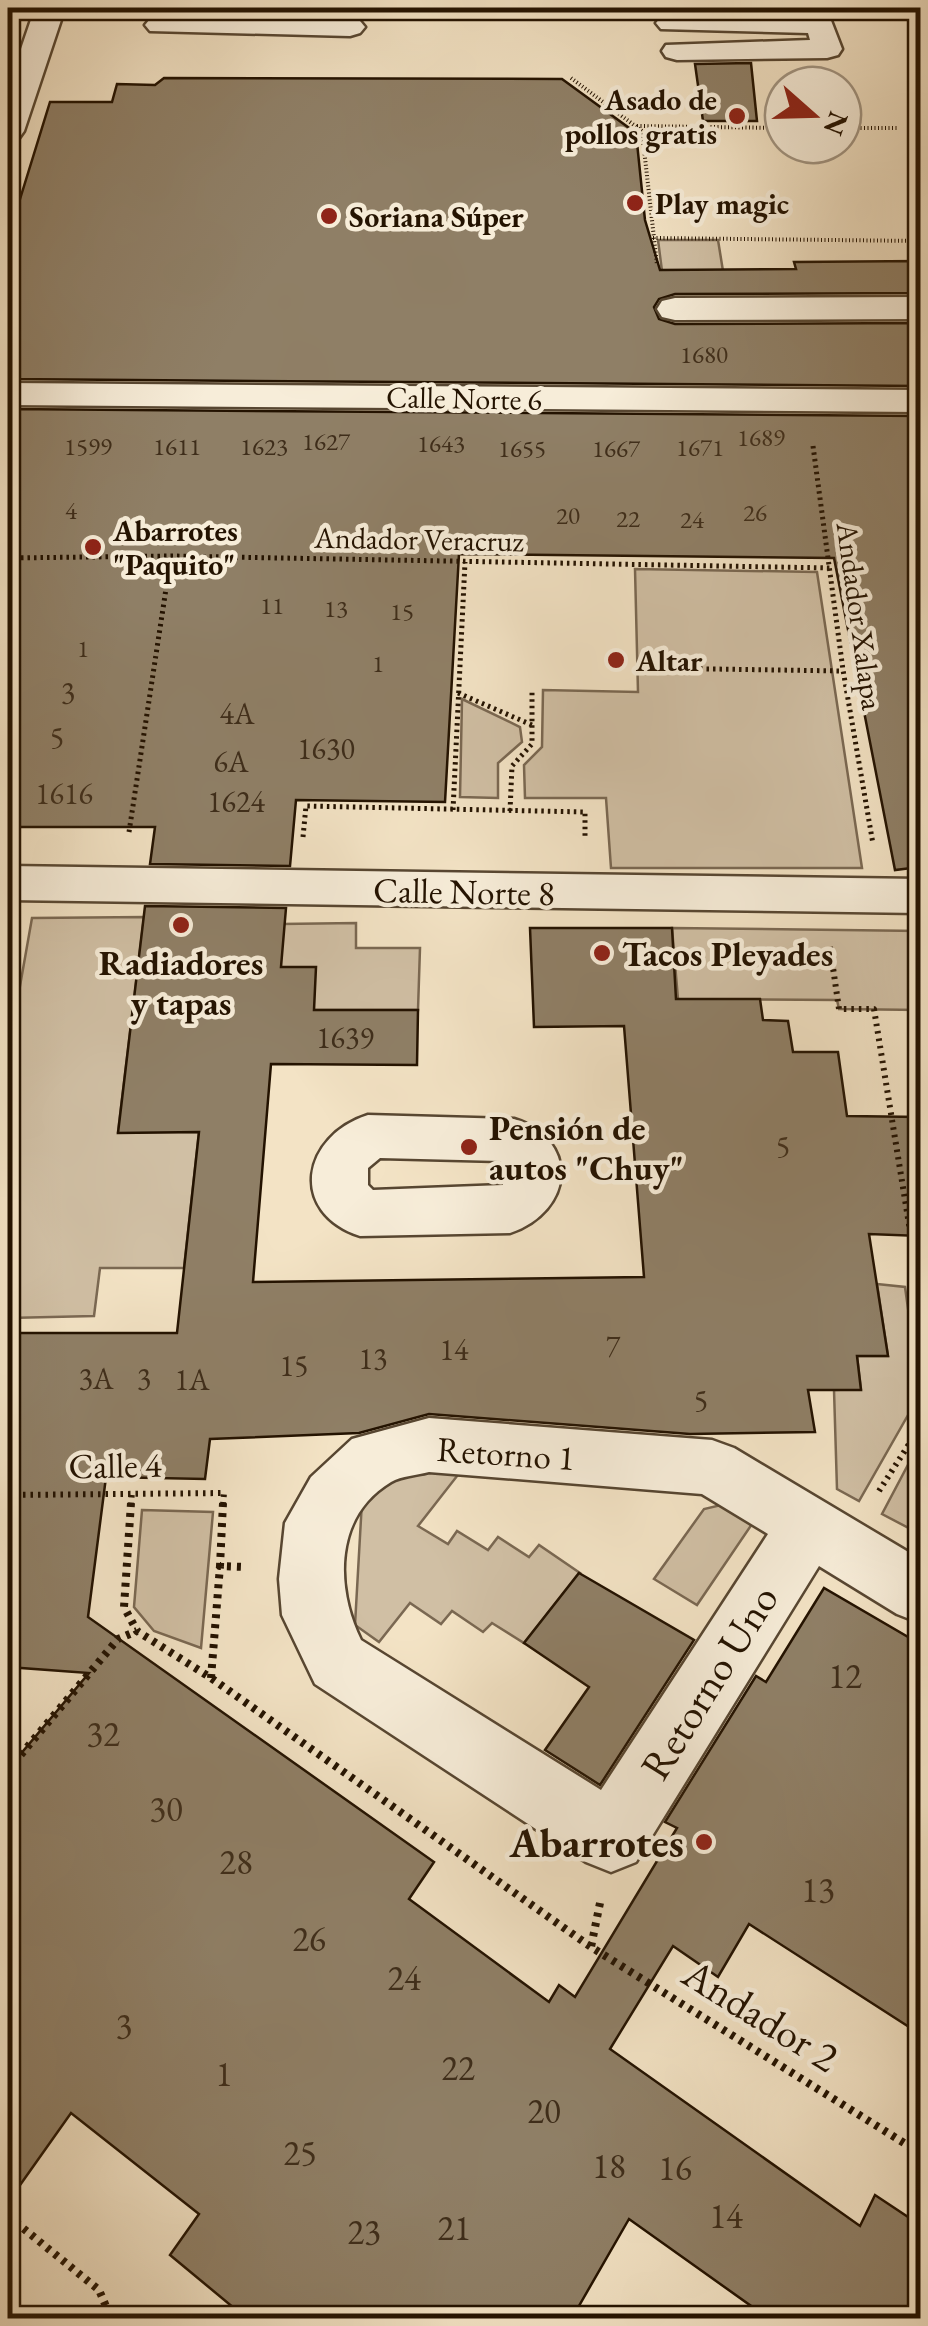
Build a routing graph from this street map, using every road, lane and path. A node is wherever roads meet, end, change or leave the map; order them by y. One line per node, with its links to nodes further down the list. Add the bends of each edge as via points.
1 (50, 8): 12 (street)
2 (167, 33): 3 (street)
3 (349, 34)
4 (571, 78): 5 (path)
5 (588, 91): 6 (path); 7 (path)
6 (581, 93)
7 (634, 125): 8 (path); 9 (path); 13 (path, via 642,131)
8 (626, 126)
9 (763, 128)
10 (863, 128): 11 (path)
11 (898, 128)
12 (8, 132)
13 (653, 238): 14 (path); 15 (path)
14 (920, 241)
15 (658, 273)
16 (920, 308): 17 (street)
17 (675, 309)
18 (8, 394): 19 (street, Calle Norte 6)
19 (806, 400): 20 (street, Calle Norte 6); 24 (path, Andador Xalapa)
20 (920, 401)
21 (171, 556): 22 (path, Andador Veracruz); 23 (path, Andador Veracruz); 32 (path)
22 (8, 558)
23 (464, 562): 24 (path, Andador Veracruz); 28 (path)
24 (830, 568): 26 (path, Andador Xalapa)
25 (648, 668): 26 (path)
26 (844, 671): 33 (path, Andador Xalapa)
27 (532, 690): 29 (path)
28 (458, 693): 29 (path); 30 (path)
29 (532, 725): 31 (path, via 532,744 512,766)
30 (453, 810): 31 (path); 35 (path, via 306,806)
31 (510, 811): 36 (path, via 585,812)
32 (130, 828)
33 (872, 838)
34 (8, 883): 35 (street, Calle Norte 8)
35 (297, 888): 36 (street, Calle Norte 8)
36 (583, 893): 37 (street, Calle Norte 8)
37 (920, 896)
38 (830, 950): 39 (path, via 839,1008)
39 (874, 1009): 40 (path)
40 (920, 1292)
41 (920, 1427): 45 (path)
42 (132, 1491): 43 (path, Calle 4); 44 (path, Calle 4); 49 (path, via 124,1607)
43 (224, 1493)
44 (8, 1495)
45 (871, 1503)
46 (808, 1526): 48 (street, Retorno 1); 52 (street, Retorno Uno); 52 (street, Retorno 1, via 712,1467 428,1445 374,1458 317,1523 310,1579 315,1615 338,1662)
47 (220, 1566): 50 (path)
48 (920, 1593)
49 (137, 1631): 50 (path, Andador 2); 51 (path, via 118,1639)
50 (211, 1678): 54 (path, Andador 2)
51 (8, 1770)
52 (610, 1837)
53 (598, 1920): 54 (path)
54 (591, 1947): 55 (path, Andador 2)
55 (920, 2153)
56 (8, 2216): 57 (path, via 99,2290)
57 (112, 2318)

